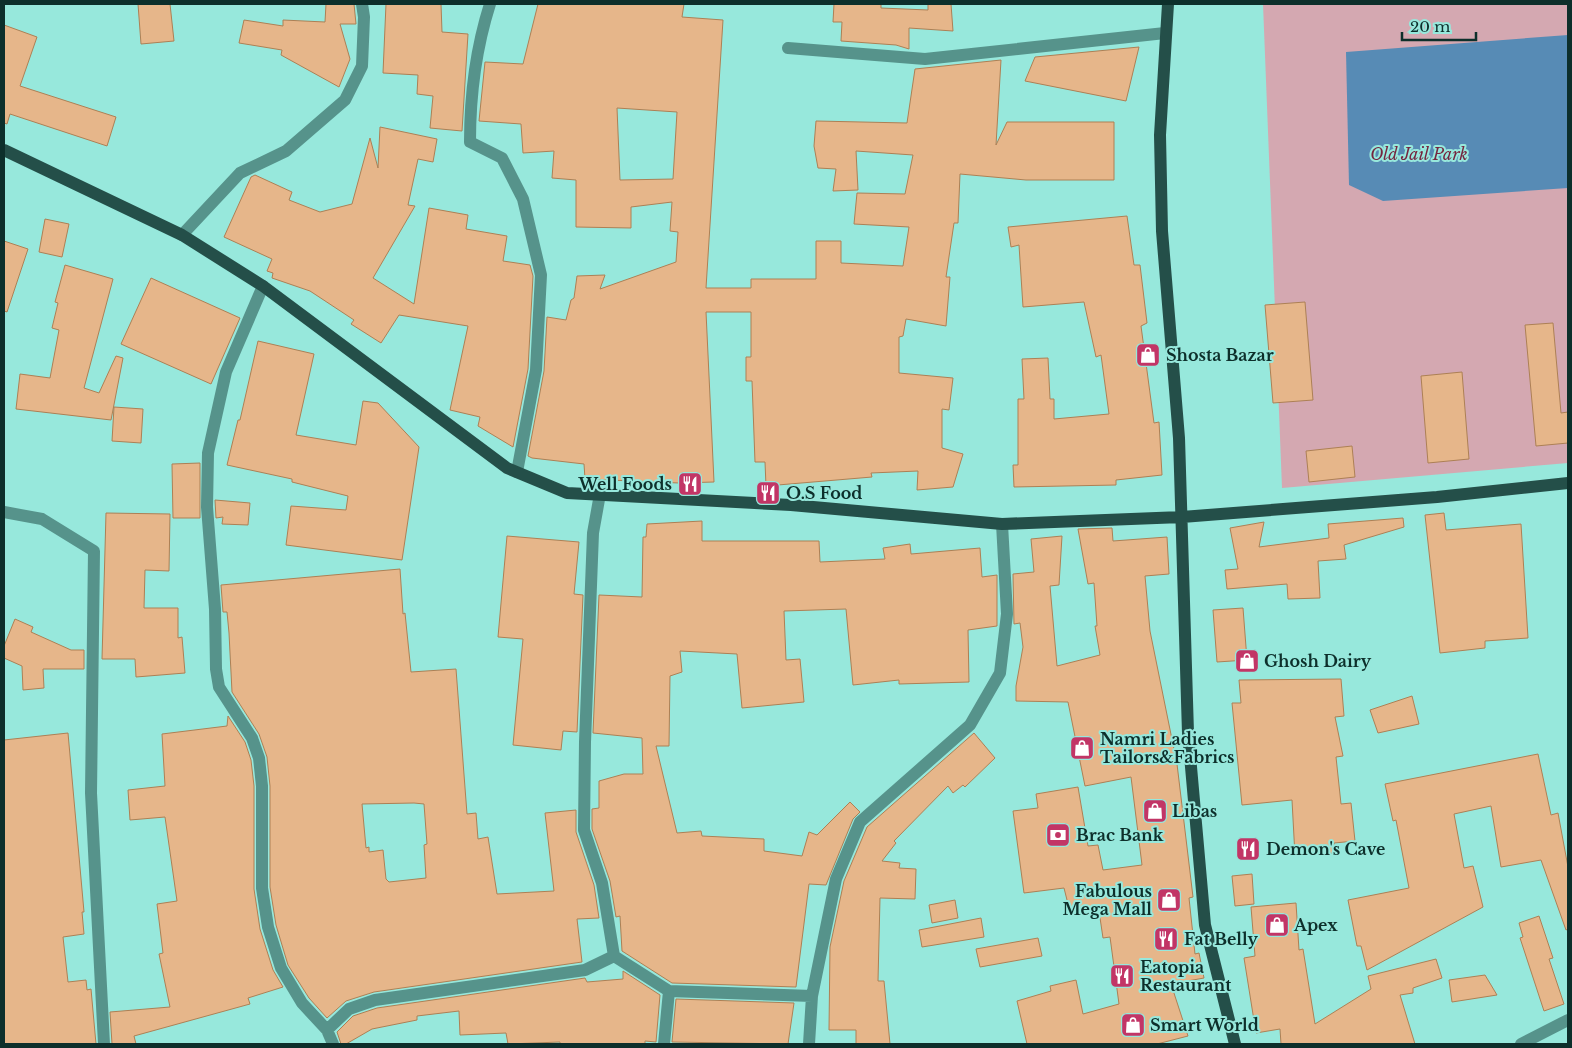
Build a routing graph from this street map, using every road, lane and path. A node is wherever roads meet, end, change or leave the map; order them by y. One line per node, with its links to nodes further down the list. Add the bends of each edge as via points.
1 (362, 4): 7 (street, via 362,66 345,100 286,151 240,173)
2 (490, 4): 9 (street, via 482,28 470,107 470,142 502,158 523,199 541,275 536,370)
3 (1168, 4): 4 (main road)
4 (1165, 33): 5 (street, via 925,59); 13 (main road, via 1160,135 1162,231 1179,438)
5 (788, 48)
6 (4, 150): 7 (main road)
7 (182, 235): 8 (main road)
8 (263, 286): 9 (main road, via 507,468); 19 (street, via 226,372 208,453 207,506 216,669 219,687 252,738 259,758 262,888 268,927 281,968 302,1003)
9 (517, 472): 11 (main road, via 567,493)
10 (1568, 483): 13 (main road)
11 (600, 494): 14 (main road, via 791,505); 15 (street, via 593,533 584,830 602,883)
12 (4, 512): 20 (street, via 42,519 94,551 91,793)
13 (1182, 517): 14 (main road); 24 (main road, via 1188,733 1205,925)
14 (1002, 524): 17 (street, via 1007,614 1000,673 970,725 860,822 836,879)
15 (614, 956): 16 (street); 19 (street, via 585,970 375,1000 349,1008)
16 (669, 991): 17 (street); 22 (street)
17 (812, 996): 23 (street)
18 (1568, 1020): 25 (street)
19 (327, 1030): 21 (street)
20 (104, 1044)
21 (333, 1044)
22 (664, 1044)
23 (809, 1044)
24 (1235, 1044)
25 (1521, 1044)

